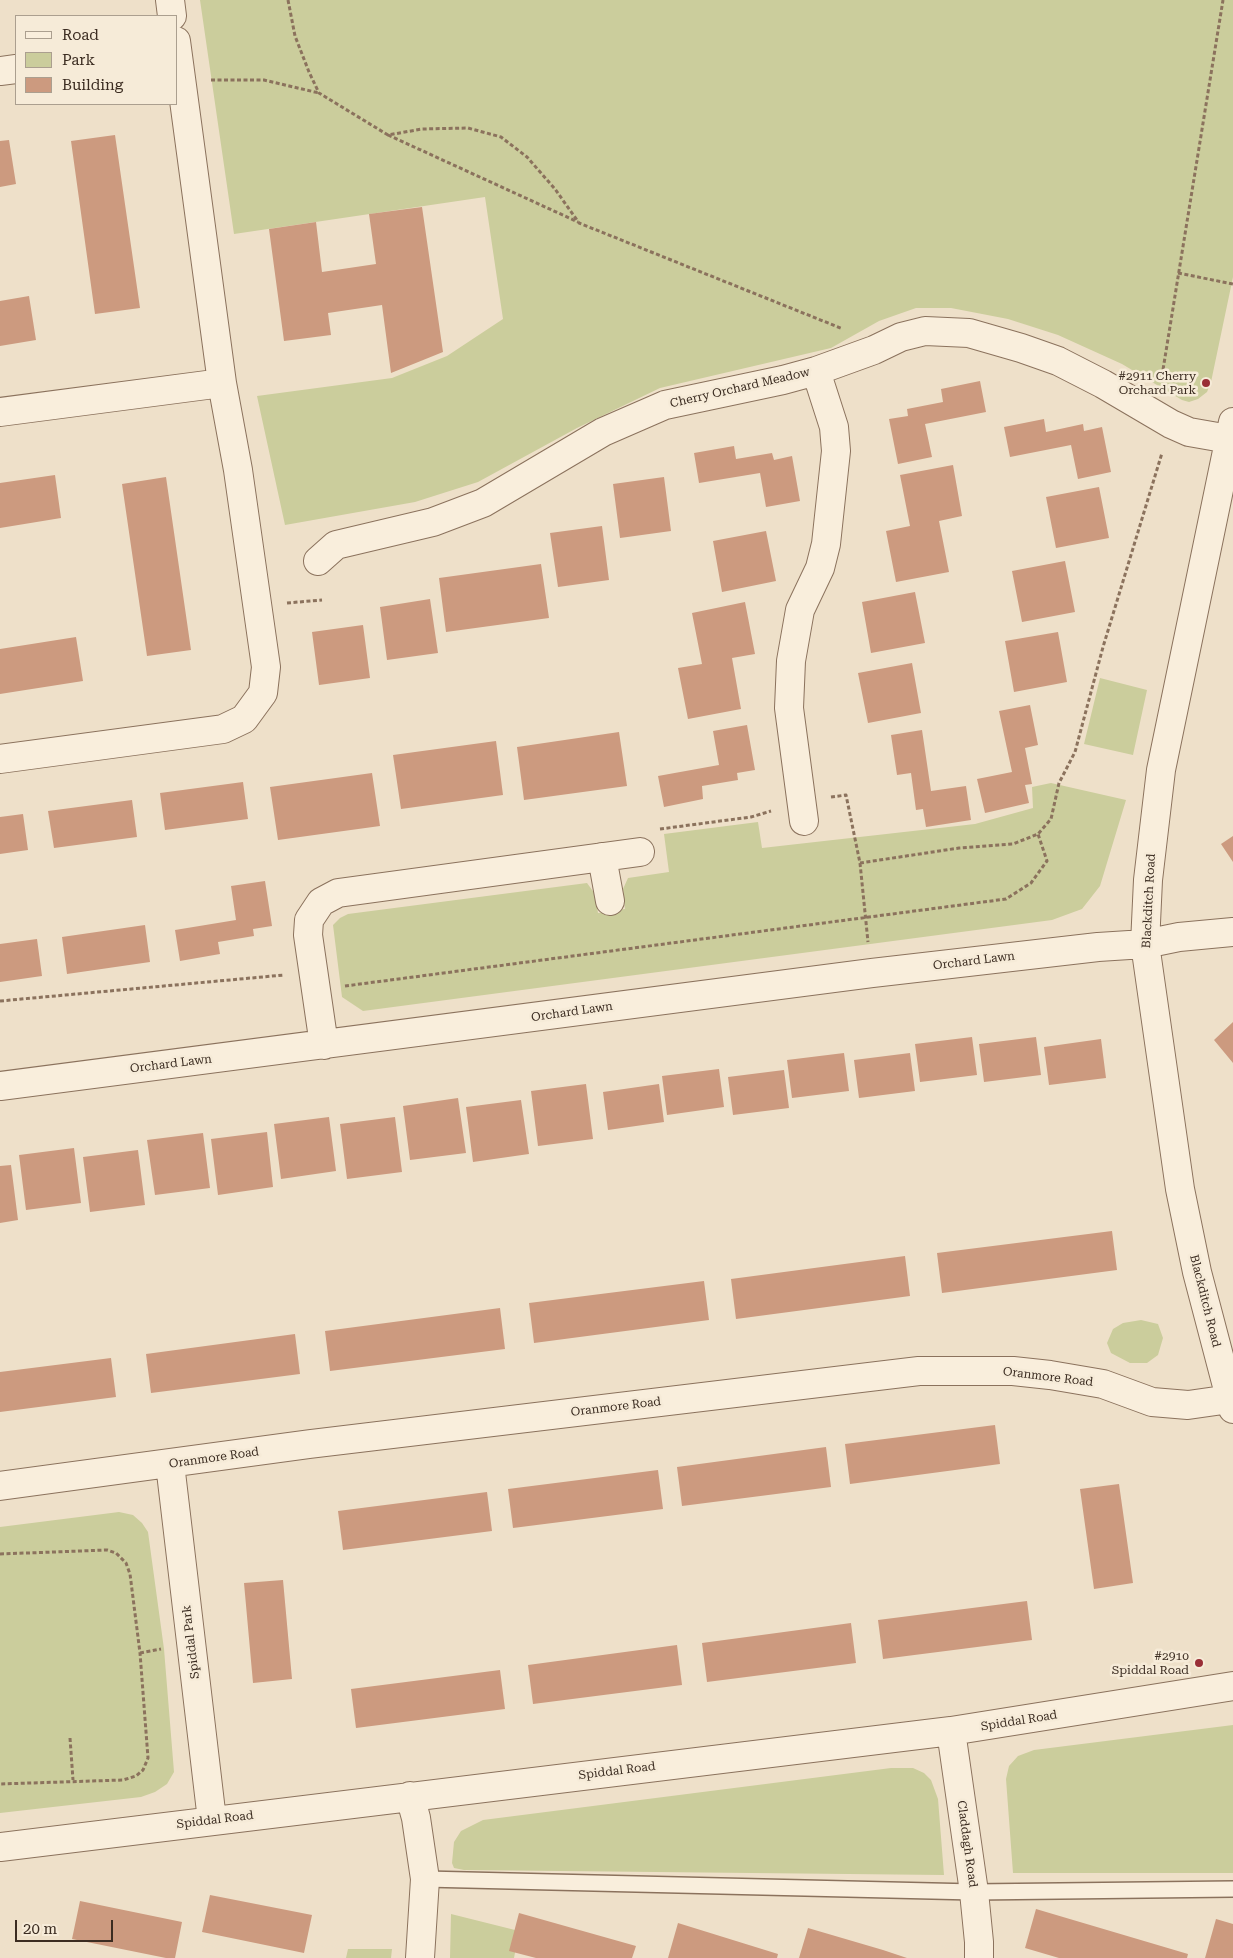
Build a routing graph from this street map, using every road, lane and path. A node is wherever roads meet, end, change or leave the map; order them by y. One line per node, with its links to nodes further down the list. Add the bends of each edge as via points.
1 (170, 0): 3 (street)
2 (288, 0): 8 (path, via 295,36)
3 (172, 15)
4 (178, 55): 7 (street)
5 (15, 69): 6 (street)
6 (0, 71)
7 (182, 81): 8 (path, via 264,80); 15 (street)
8 (319, 93): 9 (path)
9 (388, 135): 10 (path); 10 (path, via 422,129 468,128 501,137 527,157)
10 (579, 223): 13 (path, via 846,330)
11 (1178, 273): 12 (path)
12 (1233, 284)
13 (874, 350): 14 (street, Cherry Orchard Meadow); 17 (street, Cherry Orchard Meadow, via 901,337 925,331 969,333 1058,362 1189,432)
14 (816, 371): 19 (street, Cherry Orchard Meadow, via 665,405 603,432 483,504 433,522 336,546); 21 (street, via 834,427 836,451 826,544 820,568 800,610 791,661 789,708)
15 (222, 383): 16 (street); 20 (street, via 266,667 264,693 244,719 223,729)
16 (0, 412)
17 (1231, 431): 18 (street, Blackditch Road)
18 (1228, 476): 29 (street, Blackditch Road, via 1160,770 1148,880)
19 (318, 561)
20 (0, 759)
21 (804, 821)
22 (1038, 834): 27 (path, via 1047,861 1031,883 1006,899)
23 (640, 852): 24 (street)
24 (602, 857): 26 (street); 31 (street, via 338,894 321,902 309,920)
25 (860, 863): 27 (path)
26 (610, 900)
27 (866, 919): 30 (path); 31 (path)
28 (1233, 932): 29 (street, Orchard Lawn)
29 (1145, 944): 30 (street, Orchard Lawn); 34 (street, Blackditch Road, via 1180,1189 1197,1272)
30 (872, 973): 32 (street, Orchard Lawn)
31 (316, 990): 32 (street)
32 (324, 1045): 33 (street, Orchard Lawn)
33 (0, 1086)
34 (1231, 1404): 35 (street, Oranmore Road, via 1152,1402 1103,1384 1012,1370 919,1371 310,1444)
35 (170, 1464): 36 (street, Oranmore Road); 44 (street, Spiddal Park)
36 (0, 1486)
37 (0, 1554): 41 (path, via 107,1550 116,1553 126,1563 130,1574 148,1758 143,1770 123,1780)
38 (1233, 1686): 39 (street, Spiddal Road)
39 (951, 1731): 43 (street, Spiddal Road); 48 (street, Claddagh Road)
40 (70, 1738): 41 (path)
41 (74, 1780): 42 (path)
42 (0, 1784)
43 (410, 1796): 44 (street, Spiddal Road); 46 (street)
44 (212, 1820): 45 (street, Spiddal Road)
45 (0, 1847)
46 (425, 1879): 48 (lane); 49 (street)
47 (1233, 1889): 48 (lane)
48 (974, 1892): 50 (street, Claddagh Road)
49 (420, 1958)
50 (979, 1958)

